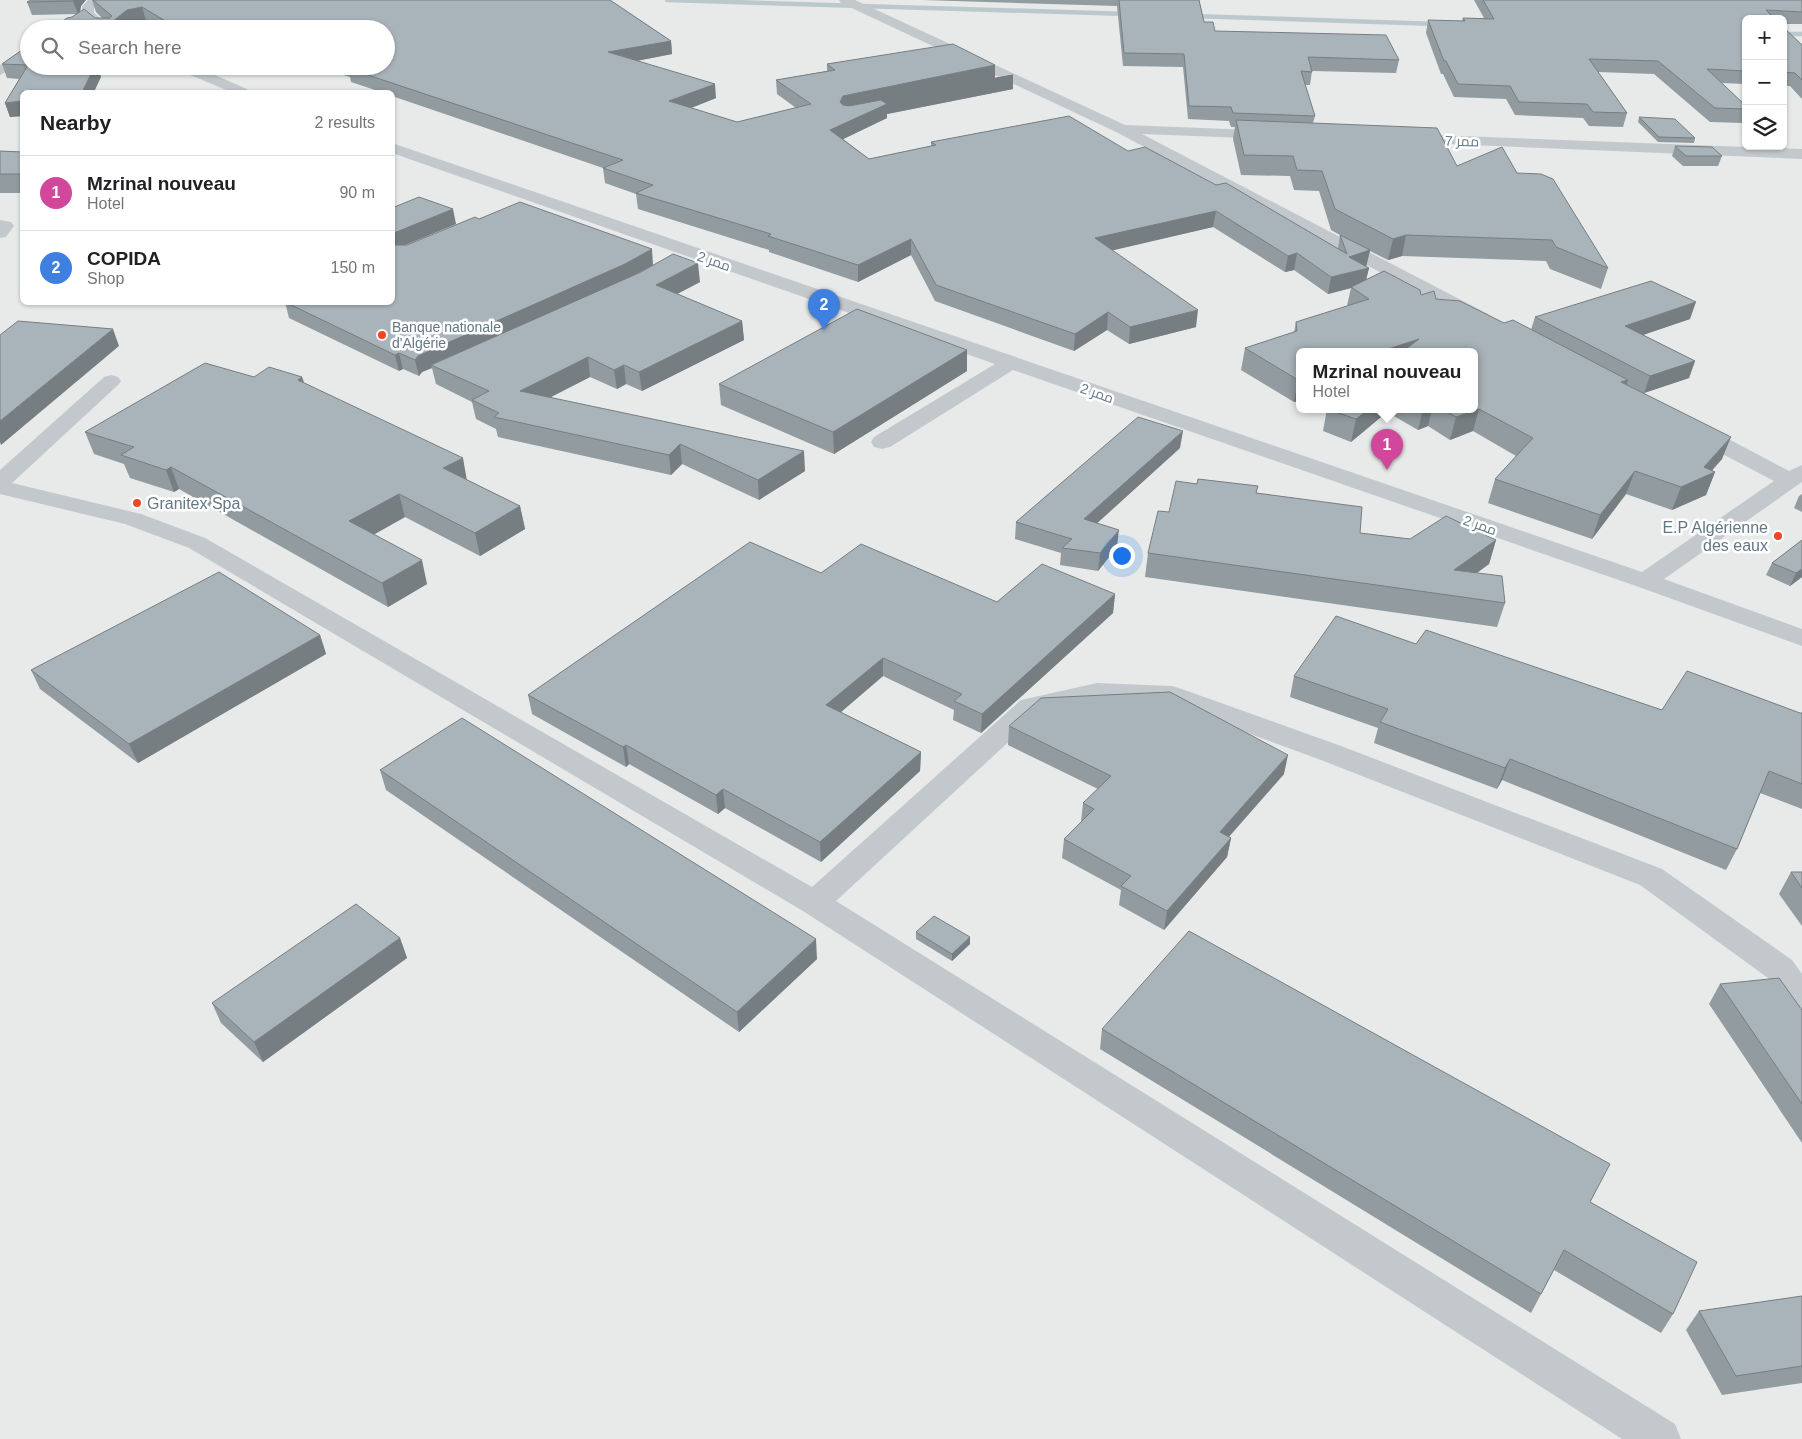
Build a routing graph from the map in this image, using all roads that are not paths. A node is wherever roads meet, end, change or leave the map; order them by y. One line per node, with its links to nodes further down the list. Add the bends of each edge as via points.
1 (96, 0): 3 (lane, via 80,19)
2 (845, 0): 7 (lane)
3 (83, 20)
4 (20, 59): 5 (lane)
5 (0, 71)
6 (202, 75): 9 (lane)
7 (1017, 80): 8 (lane); 10 (lane)
8 (989, 86)
9 (237, 90)
10 (1121, 129): 11 (lane); 21 (lane)
11 (1289, 135)
12 (1388, 139): 14 (lane, ممر 7)
13 (395, 149): 15 (lane, ممر 2)
14 (1802, 154)
15 (538, 199): 16 (lane); 19 (lane, ممر 2)
16 (511, 210)
17 (0, 225): 18 (lane, via 5,226)
18 (0, 233)
19 (691, 253): 20 (lane); 22 (lane, ممر 2)
20 (667, 267)
21 (1500, 328)
22 (1011, 363): 25 (lane); 29 (lane, ممر 2)
23 (111, 381): 27 (lane)
24 (1676, 421): 26 (lane)
25 (882, 442)
26 (1796, 477): 29 (lane)
27 (0, 482)
28 (0, 487): 31 (lane, via 134,518 198,543)
29 (1645, 581): 30 (lane, ممر 2)
30 (1802, 638)
31 (814, 903): 32 (lane, via 1031,706 1097,692 1172,695 1651,877 1780,969); 33 (lane)
32 (1802, 999)
33 (1660, 1439)

